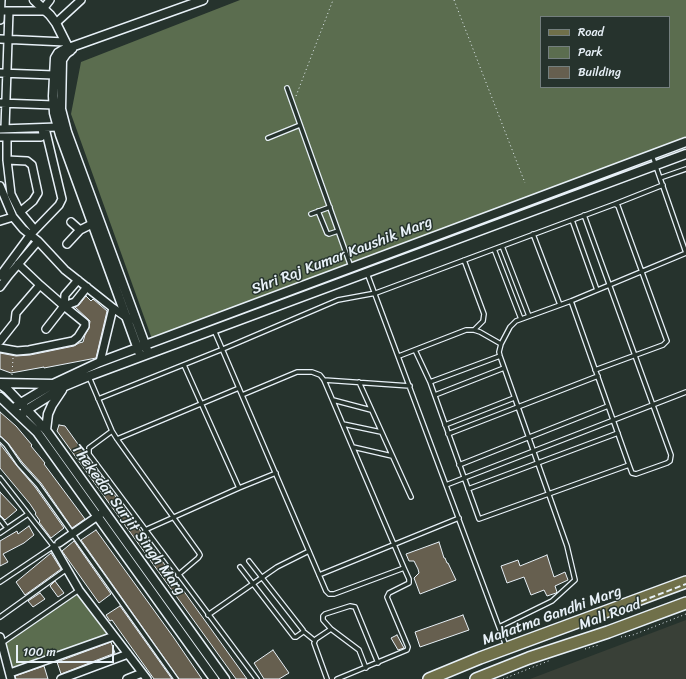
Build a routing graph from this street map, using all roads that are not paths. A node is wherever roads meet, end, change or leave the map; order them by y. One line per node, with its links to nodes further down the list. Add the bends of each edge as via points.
1 (34, 0): 6 (street)
2 (50, 0): 6 (street)
3 (81, 0): 10 (street)
4 (202, 0): 12 (street)
5 (1, 1): 7 (street)
6 (44, 10): 8 (street); 10 (street)
7 (0, 11): 8 (street); 9 (street)
8 (9, 11): 11 (street)
9 (0, 20)
10 (56, 23): 12 (street)
11 (4, 39): 12 (street); 13 (street)
12 (70, 47): 14 (street, via 56,55); 75 (street, via 62,60 61,109)
13 (3, 73): 14 (street); 16 (street)
14 (54, 75): 17 (street)
15 (287, 88): 18 (lane)
16 (3, 103): 17 (street); 21 (street)
17 (54, 105): 19 (street)
18 (300, 125): 23 (lane); 36 (lane)
19 (58, 127): 20 (street); 45 (street)
20 (44, 128): 21 (street); 22 (street, via 41,137); 48 (street, via 62,199)
21 (2, 129)
22 (3, 137): 27 (street)
23 (268, 138)
24 (686, 142): 25 (street, Shri Raj Kumar Kaushik Marg)
25 (652, 154): 28 (lane); 31 (street, Shri Raj Kumar Kaushik Marg)
26 (686, 154): 28 (street, Shri Raj Kumar Kaushik Marg)
27 (7, 160): 38 (street, via 11,194); 38 (street, via 30,162 33,171 38,193)
28 (656, 165): 30 (lane); 34 (street, Shri Raj Kumar Kaushik Marg)
29 (686, 169): 30 (lane)
30 (660, 178): 32 (lane)
31 (578, 182): 34 (street); 55 (street, Shri Raj Kumar Kaushik Marg)
32 (663, 185): 35 (lane); 58 (lane, via 686,253)
33 (0, 186): 41 (street)
34 (582, 193): 59 (street, Shri Raj Kumar Kaushik Marg)
35 (615, 204): 40 (lane); 58 (lane, via 618,206)
36 (330, 207): 37 (lane); 47 (lane)
37 (318, 211): 39 (lane); 47 (lane, via 328,233)
38 (20, 212): 48 (street)
39 (311, 214)
40 (584, 215): 42 (lane); 63 (lane)
41 (13, 217): 43 (street); 48 (street, via 23,229)
42 (572, 220): 49 (lane); 66 (lane)
43 (0, 221)
44 (71, 222): 46 (street)
45 (92, 224): 46 (street); 73 (street)
46 (80, 230): 51 (street)
47 (338, 231): 57 (lane)
48 (33, 232): 50 (street); 60 (street)
49 (533, 234): 52 (lane); 69 (lane)
50 (38, 241): 56 (street); 61 (street)
51 (67, 244)
52 (502, 246): 53 (lane); 72 (lane)
53 (494, 249): 54 (lane); 74 (lane)
54 (464, 260): 67 (lane); 78 (lane, via 484,314 483,321)
55 (364, 262): 57 (street, Shri Raj Kumar Kaushik Marg); 59 (street)
56 (18, 264): 62 (street); 64 (street)
57 (351, 267): 84 (street, Shri Raj Kumar Kaushik Marg)
58 (642, 271): 63 (lane); 85 (lane, via 667,341 663,345)
59 (367, 272): 67 (lane); 76 (street, Shri Raj Kumar Kaushik Marg)
60 (0, 276)
61 (78, 280): 65 (street); 70 (street, via 65,296)
62 (40, 285): 70 (street); 79 (street, via 16,313 15,322)
63 (609, 285): 66 (lane); 85 (lane)
64 (0, 287)
65 (87, 287): 70 (street, via 75,302); 71 (street)
66 (597, 290): 68 (lane)
67 (376, 293): 82 (lane, via 338,300); 86 (lane)
68 (571, 301): 69 (lane); 91 (lane)
69 (560, 305): 72 (lane)
70 (64, 306): 77 (street); 81 (street, via 85,323 73,341 29,350 13,351)
71 (113, 308): 73 (street); 88 (street)
72 (529, 316): 74 (lane)
73 (126, 317): 75 (street); 84 (street)
74 (521, 319): 80 (lane, via 512,324)
75 (135, 320): 84 (street)
76 (213, 329): 82 (lane); 84 (street, Shri Raj Kumar Kaushik Marg)
77 (46, 330)
78 (474, 330): 80 (lane); 83 (lane, via 466,330)
79 (0, 341)
80 (501, 344): 87 (lane)
81 (0, 348)
82 (223, 349): 89 (lane); 101 (lane)
83 (415, 350): 86 (lane); 96 (lane)
84 (143, 351): 88 (street, Shri Raj Kumar Kaushik Marg); 92 (street, Shri Raj Kumar Kaushik Marg)
85 (635, 355): 91 (lane); 111 (lane)
86 (399, 356): 100 (lane)
87 (500, 356): 90 (lane); 96 (lane)
88 (100, 362): 98 (street, Shri Raj Kumar Kaushik Marg)
89 (184, 365): 107 (lane); 110 (lane)
90 (504, 368): 104 (lane); 106 (lane)
91 (596, 370): 93 (lane)
92 (89, 376): 99 (street, Shri Raj Kumar Kaushik Marg); 107 (lane)
93 (598, 376): 112 (lane); 113 (lane)
94 (324, 380): 95 (lane); 103 (lane, via 312,372 296,372); 108 (lane)
95 (359, 382): 100 (lane); 116 (lane)
96 (430, 382): 104 (lane)
97 (0, 384): 98 (street); 109 (street, Thekedar Surjit Singh Marg)
98 (53, 384): 109 (street, Shri Raj Kumar Kaushik Marg)
99 (65, 386): 115 (street, Shri Raj Kumar Kaushik Marg); 121 (street, via 48,414)
100 (410, 386): 138 (lane)
101 (240, 388): 103 (lane); 110 (lane)
102 (686, 392): 111 (lane)
103 (242, 395): 135 (lane)
104 (435, 395): 120 (lane)
105 (0, 397): 114 (street, Thekedar Surjit Singh Marg)
106 (514, 398): 113 (lane); 120 (lane)
107 (98, 399): 122 (lane)
108 (333, 400): 116 (lane); 119 (lane)
109 (21, 403): 114 (street, Shri Raj Kumar Kaushik Marg); 115 (street, Thekedar Surjit Singh Marg)
110 (202, 404): 128 (lane); 139 (lane)
111 (653, 405): 118 (lane); 134 (lane, via 670,461 636,474 632,473)
112 (608, 406): 118 (lane); 126 (lane)
113 (518, 407): 125 (lane); 126 (lane)
114 (13, 409): 117 (street, Thekedar Surjit Singh Marg)
115 (28, 409): 117 (street, Shri Raj Kumar Kaushik Marg); 121 (street, Thekedar Surjit Singh Marg)
116 (371, 410): 123 (lane)
117 (20, 416): 145 (street, Thekedar Surjit Singh Marg, via 36,432)
118 (613, 420): 124 (lane); 130 (lane)
119 (343, 424): 123 (lane); 129 (lane)
120 (445, 425): 125 (lane)
121 (46, 430): 143 (street, Thekedar Surjit Singh Marg)
122 (112, 431): 128 (lane); 150 (lane, via 89,448 88,452)
123 (381, 432): 131 (lane)
124 (618, 433): 132 (lane); 134 (lane)
125 (448, 434): 133 (lane)
126 (528, 438): 130 (lane); 133 (lane)
127 (0, 439): 152 (lane)
128 (117, 440): 146 (lane)
129 (353, 447): 131 (lane); 154 (lane)
130 (533, 452): 132 (lane); 137 (lane)
131 (392, 456): 142 (lane)
132 (537, 463): 140 (lane); 141 (lane)
133 (459, 465): 137 (lane)
134 (629, 465): 141 (lane)
135 (276, 473): 139 (lane); 155 (lane)
136 (0, 478): 144 (lane)
137 (464, 478): 138 (lane); 140 (lane)
138 (446, 485): 147 (lane)
139 (239, 488): 146 (lane)
140 (468, 489): 141 (lane, via 478,519)
141 (548, 494): 170 (lane, via 567,546 575,580 552,601)
142 (411, 497)
143 (105, 511): 145 (street); 188 (street, Thekedar Surjit Singh Marg)
144 (28, 514): 149 (lane); 153 (lane)
145 (97, 516): 152 (street); 187 (street, Thekedar Surjit Singh Marg)
146 (173, 518): 150 (lane); 160 (lane, via 200,555)
147 (459, 518): 154 (lane); 170 (lane)
148 (0, 519): 149 (lane)
149 (8, 528): 151 (lane)
150 (145, 530): 160 (lane)
151 (0, 533)
152 (74, 534): 153 (street); 186 (lane)
153 (56, 545): 159 (street); 163 (lane)
154 (395, 545): 158 (lane); 161 (lane)
155 (309, 551): 161 (lane); 162 (lane, via 277,567)
156 (249, 561): 162 (lane)
157 (240, 567): 165 (lane)
158 (404, 568): 161 (lane, via 331,594 326,591); 180 (lane, via 409,583 391,591 387,597 408,649)
159 (67, 569): 166 (street); 169 (lane)
160 (178, 575): 168 (lane)
161 (319, 575)
162 (262, 578): 165 (lane); 172 (lane)
163 (0, 582)
164 (686, 582): 173 (main road, Mahatma Gandhi Marg)
165 (253, 584): 168 (lane); 172 (lane, via 294,637)
166 (79, 590): 174 (street); 175 (lane)
167 (686, 603): 179 (main road, Mall Road)
168 (208, 615): 189 (lane)
169 (0, 617)
170 (499, 627): 177 (lane)
171 (331, 630): 176 (lane); 180 (lane, via 324,620 325,614 350,606 355,607); 181 (lane, via 359,650)
172 (303, 631): 176 (lane)
173 (546, 634): 177 (main road, Mahatma Gandhi Marg); 179 (main road)
174 (114, 636): 178 (street); 182 (street)
175 (1, 640): 182 (street)
176 (314, 640): 190 (lane)
177 (507, 648): 192 (main road, Mahatma Gandhi Marg)
178 (128, 654): 183 (street); 184 (street)
179 (552, 655): 193 (main road, Mall Road, via 529,658)
180 (378, 663): 181 (lane)
181 (366, 668): 191 (lane)
182 (11, 676)
183 (145, 676): 185 (street)
184 (61, 679)
185 (127, 679)
186 (176, 679)
187 (214, 679)
188 (226, 679)
189 (256, 679)
190 (327, 679)
191 (337, 679)
192 (429, 679)
193 (476, 679)

